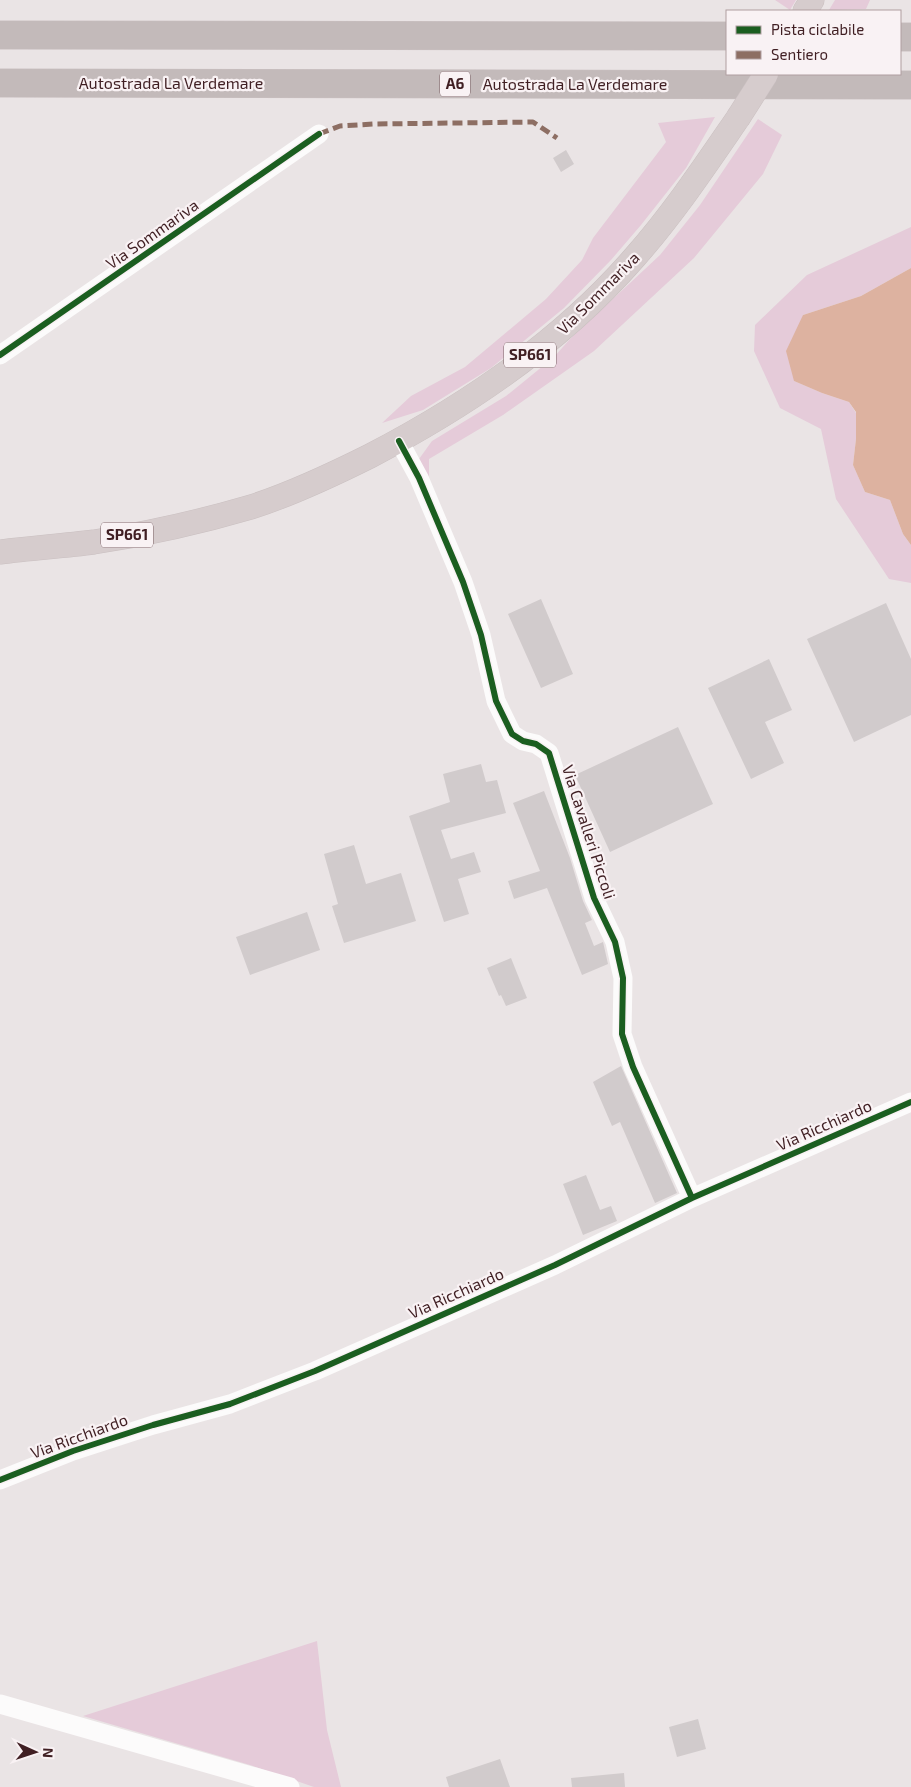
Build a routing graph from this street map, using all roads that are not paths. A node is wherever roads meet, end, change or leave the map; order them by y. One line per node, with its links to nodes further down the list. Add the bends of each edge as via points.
1 (0, 35): 2 (highway)
2 (726, 36)
3 (765, 75): 8 (main road, Via Sommariva / SP661, bridge, via 685,196 634,259 597,297 548,342 506,374)
4 (0, 83): 5 (highway, Autostrada La Verdemare / A6)
5 (911, 85)
6 (319, 134): 7 (street, Via Sommariva)
7 (0, 356)
8 (399, 441): 9 (main road, Via Sommariva / SP661, via 325,479 252,506 173,527 94,542); 11 (street, Via Cavalleri Piccoli, via 419,478 462,582 481,635 496,701 512,734 549,753 594,898 615,942 623,978 622,1034 633,1067)
9 (0, 552)
10 (911, 1102): 11 (street, Via Ricchiardo)
11 (692, 1198): 12 (street, Via Ricchiardo, via 555,1265 315,1371 230,1404 73,1451)
12 (0, 1480)
13 (0, 1704): 14 (street)
14 (290, 1787)

